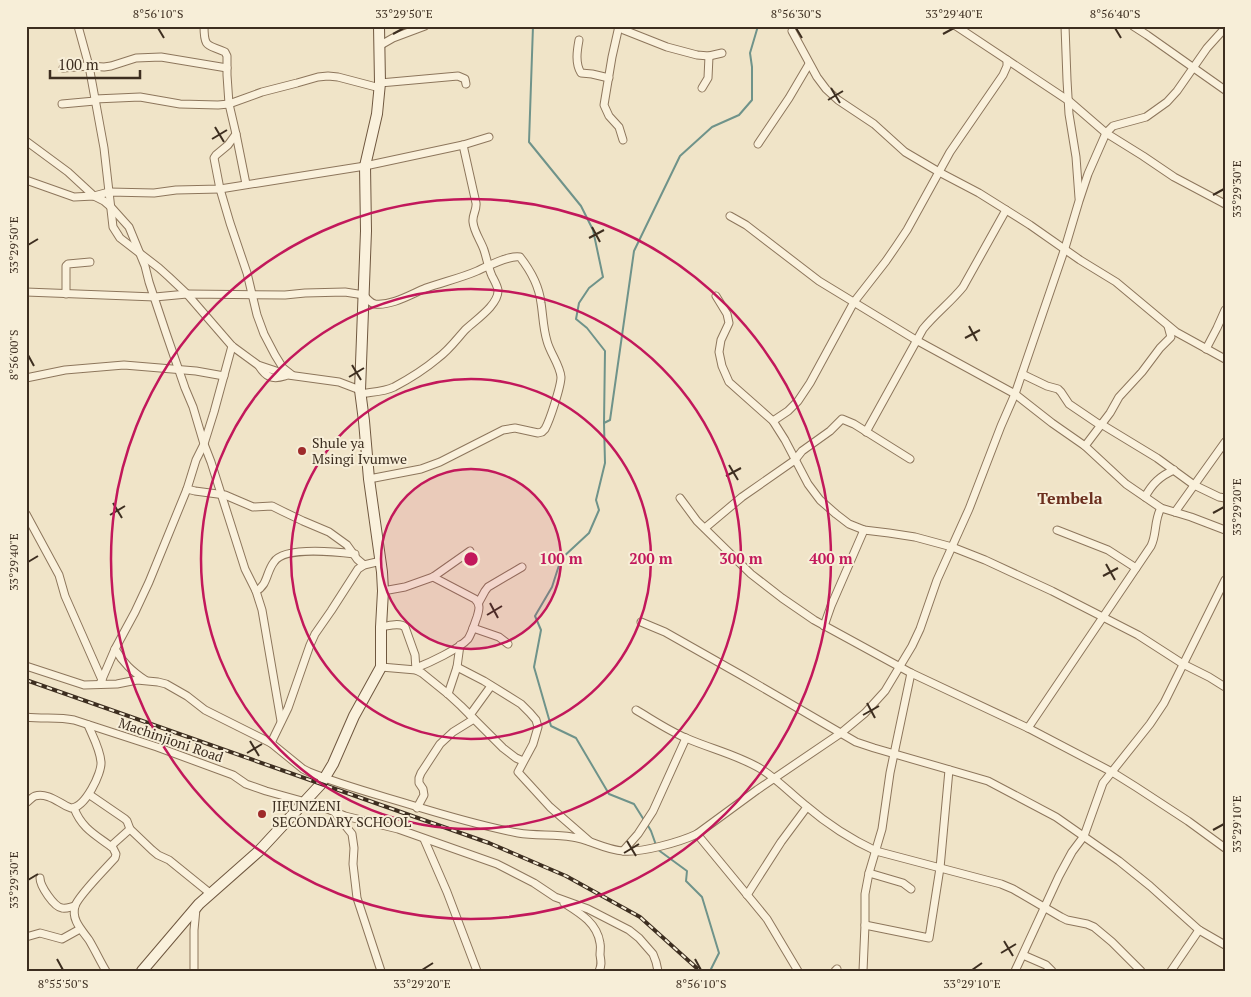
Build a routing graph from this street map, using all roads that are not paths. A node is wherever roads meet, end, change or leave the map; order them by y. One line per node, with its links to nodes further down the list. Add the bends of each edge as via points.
1 (78, 26): 19 (street)
2 (204, 26): 21 (street, via 209,46 225,52)
3 (379, 26): 14 (street)
4 (425, 26): 14 (street)
5 (618, 26): 16 (street, via 668,46); 23 (street)
6 (956, 26): 17 (street)
7 (1065, 26): 29 (street)
8 (1133, 26): 12 (street)
9 (1148, 26): 12 (street)
10 (1225, 28): 22 (street)
11 (792, 31): 18 (street)
12 (1147, 35): 22 (street)
13 (579, 40): 23 (street, via 577,57 580,73)
14 (379, 46): 25 (street)
15 (722, 53): 16 (street)
16 (709, 56): 26 (street, via 708,78)
17 (1007, 60): 29 (street); 40 (street, via 1003,75)
18 (809, 64): 37 (street); 40 (street, via 838,100 874,124 905,152)
19 (89, 66): 20 (street); 21 (street, via 104,67 136,58 161,57); 28 (street)
20 (63, 68)
21 (227, 68): 31 (street)
22 (1193, 68): 27 (street); 32 (street, via 1163,105 1146,116 1113,126)
23 (609, 78): 35 (street, via 604,105 619,127)
24 (466, 84): 25 (street, via 458,76)
25 (380, 86): 31 (street, via 338,77 318,77); 39 (street)
26 (702, 88)
27 (1225, 90)
28 (95, 100): 30 (street); 31 (street, via 140,97 180,104); 44 (street)
29 (1069, 101): 32 (street); 46 (street)
30 (62, 104)
31 (229, 104): 33 (street)
32 (1106, 133): 46 (street); 47 (street, via 1174,177)
33 (236, 134): 42 (street); 43 (street, via 214,158)
34 (489, 137): 38 (street)
35 (623, 140)
36 (26, 141): 45 (street)
37 (758, 144)
38 (463, 145): 39 (street); 54 (street, via 477,208 474,226)
39 (365, 166): 42 (street); 59 (street)
40 (939, 172): 49 (street); 62 (street, via 897,245)
41 (26, 180): 45 (street, via 74,197)
42 (246, 184): 43 (street)
43 (220, 189): 44 (street); 58 (street)
44 (109, 192): 45 (street); 48 (street)
45 (94, 196): 48 (street)
46 (1079, 201): 51 (street)
47 (1225, 204)
48 (111, 207): 52 (street, via 129,227); 52 (street, via 115,232 124,243)
49 (1006, 210): 51 (street); 67 (street, via 963,287 932,317)
50 (730, 216): 62 (street, via 819,282)
51 (1064, 248): 64 (street, via 1116,282); 72 (street)
52 (141, 254): 57 (street); 61 (street)
53 (90, 262): 56 (street, via 66,266)
54 (488, 266): 59 (street, via 382,304 369,302); 76 (street, via 498,290 496,296 486,311 447,350 428,366 391,388); 87 (street, via 520,257 538,289 545,335 561,377 545,429 538,433 515,428 503,430 421,469)
55 (26, 292): 56 (street)
56 (66, 294): 61 (street)
57 (187, 294): 58 (street); 61 (street); 68 (street)
58 (251, 295): 59 (street, via 345,292); 74 (street, via 262,329)
59 (364, 295): 76 (street)
60 (716, 296): 78 (street, via 729,323 719,352 729,382)
61 (155, 297): 71 (street)
62 (854, 302): 67 (street); 78 (street, via 798,401)
63 (1225, 310): 69 (street)
64 (1168, 326): 65 (street); 66 (street)
65 (1183, 336): 66 (street); 69 (street)
66 (1171, 337): 79 (street, via 1122,392)
67 (916, 340): 77 (street); 80 (street)
68 (232, 346): 73 (street); 74 (street, via 258,365)
69 (1206, 349): 70 (street)
70 (1225, 359)
71 (179, 370): 73 (street); 75 (street, via 124,365 65,370); 82 (street)
72 (1022, 374): 77 (street); 79 (street, via 1058,389 1069,404)
73 (224, 376): 82 (street)
74 (290, 376): 76 (street, via 339,382)
75 (26, 378)
76 (360, 392): 87 (street)
77 (1015, 394): 83 (street); 101 (street)
78 (773, 421): 85 (street)
79 (1100, 425): 83 (street); 86 (street)
80 (866, 432): 84 (street); 85 (street, via 842,419)
81 (1225, 442): 88 (street)
82 (204, 444): 89 (street); 90 (street)
83 (1085, 446): 91 (street, via 1126,484)
84 (910, 459)
85 (795, 460): 97 (street); 98 (street, via 820,500 849,524)
86 (1174, 470): 88 (street); 91 (street, via 1156,481)
87 (369, 479): 104 (street)
88 (1194, 485): 93 (street); 95 (street)
89 (187, 489): 90 (street); 120 (street, via 149,582)
90 (221, 495): 103 (street, via 253,507 272,506 329,532); 110 (street)
91 (1146, 497): 94 (street)
92 (680, 498): 97 (street)
93 (1225, 498)
94 (1160, 508): 95 (street); 107 (street, via 1154,541)
95 (1175, 512): 100 (street)
96 (26, 514): 129 (street, via 59,575)
97 (705, 528): 115 (street, via 751,574)
98 (864, 530): 101 (street, via 915,537); 115 (street)
99 (1057, 530): 107 (street, via 1108,550)
100 (1225, 530)
101 (952, 547): 113 (street); 123 (street, via 920,629)
102 (470, 550): 108 (street)
103 (354, 554): 105 (street); 110 (street, via 313,551 283,555 273,562 263,587)
104 (380, 561): 105 (street); 111 (street)
105 (364, 565): 136 (street, via 352,576 332,612 315,634)
106 (522, 567): 112 (street, via 488,587)
107 (1136, 568): 113 (street)
108 (433, 577): 111 (street); 112 (street)
109 (1225, 580): 121 (street)
110 (256, 591): 136 (street)
111 (383, 591): 116 (street)
112 (479, 602): 117 (street)
113 (1103, 616): 121 (street); 138 (street)
114 (641, 622): 139 (street, via 665,632)
115 (824, 626): 123 (street)
116 (382, 627): 124 (street); 126 (street, via 397,624 405,627 415,655)
117 (473, 628): 118 (street, via 499,637); 119 (street)
118 (508, 644)
119 (460, 645): 125 (street); 126 (street)
120 (115, 649): 128 (street, via 120,659); 129 (street)
121 (1183, 664): 131 (street); 145 (street, via 1157,715)
122 (26, 666): 129 (street, via 78,683 90,685)
123 (900, 666): 127 (street); 139 (street, via 886,691)
124 (381, 667): 126 (street); 146 (street)
125 (457, 667): 130 (street); 132 (street)
126 (416, 669): 132 (street)
127 (911, 673): 138 (street); 142 (street)
128 (145, 680): 129 (street, via 117,684); 141 (street, via 174,688 205,710)
129 (101, 682)
130 (491, 686): 135 (street); 143 (street, via 521,704 536,720 537,734)
131 (1225, 687)
132 (448, 694): 135 (street)
133 (636, 710): 140 (street)
134 (26, 717): 137 (street, Machinjioni Road, via 64,718)
135 (472, 717): 143 (street, via 503,748); 153 (street, via 440,744 421,772 418,778 424,795)
136 (281, 722): 141 (street)
137 (88, 725): 148 (street, via 99,748 102,764); 149 (street, Machinjioni Road, via 233,775 246,784)
138 (1028, 728): 145 (street)
139 (840, 733): 142 (street, via 856,742); 147 (street)
140 (686, 738): 147 (street, via 746,761); 162 (street, via 653,811)
141 (271, 743): 146 (street, via 303,769)
142 (895, 754): 144 (street); 163 (street)
143 (523, 761): 159 (street, via 518,770 520,775)
144 (949, 770): 157 (street, via 988,781 1056,817); 164 (street)
145 (1112, 772): 157 (street, via 1103,783); 161 (street)
146 (325, 778): 149 (street); 153 (street)
147 (774, 778): 151 (street); 156 (street)
148 (90, 795): 152 (street); 155 (street, via 125,819)
149 (305, 802): 154 (street, Machinjioni Road); 168 (street, via 259,852)
150 (26, 803): 152 (street, via 39,796)
151 (807, 807): 163 (street); 169 (street)
152 (74, 808): 160 (street, via 86,828)
153 (417, 808): 159 (street, via 519,833)
154 (334, 811): 158 (street, Machinjioni Road); 183 (street, via 352,834 358,898)
155 (130, 829): 160 (street); 168 (street, via 158,855)
156 (697, 834): 162 (street, via 668,844); 169 (street)
157 (1084, 836): 173 (street, via 1066,863); 176 (street, via 1150,886)
158 (424, 839): 170 (street, Machinjioni Road, via 497,864 534,882); 184 (street)
159 (589, 841): 162 (street)
160 (111, 846): 171 (street, via 115,858)
161 (1225, 848)
162 (623, 851)
163 (876, 851): 164 (street); 165 (street)
164 (940, 868): 173 (street, via 1000,884); 174 (street, via 929,938)
165 (869, 873): 167 (street, via 903,883); 174 (street)
166 (40, 878): 171 (street, via 42,888 58,907)
167 (911, 889)
168 (211, 894): 172 (street)
169 (747, 895): 187 (street, via 767,919)
170 (555, 897): 185 (street, via 595,927 601,944); 186 (street, via 629,930 653,954)
171 (75, 906): 175 (street)
172 (197, 906): 181 (street); 182 (street)
173 (1044, 908): 179 (street); 191 (street, via 1067,920 1094,927)
174 (865, 925): 188 (street)
175 (80, 929): 177 (street, via 62,939 40,933); 180 (street)
176 (1199, 930): 178 (street); 192 (street)
177 (26, 937)
178 (1225, 945)
179 (1023, 955): 189 (street); 190 (street)
180 (106, 971)
181 (142, 971)
182 (194, 971)
183 (381, 971)
184 (477, 971)
185 (599, 971)
186 (658, 971)
187 (798, 971)
188 (862, 971)
189 (1015, 971)
190 (1052, 971)
191 (1141, 971)
192 (1171, 971)

